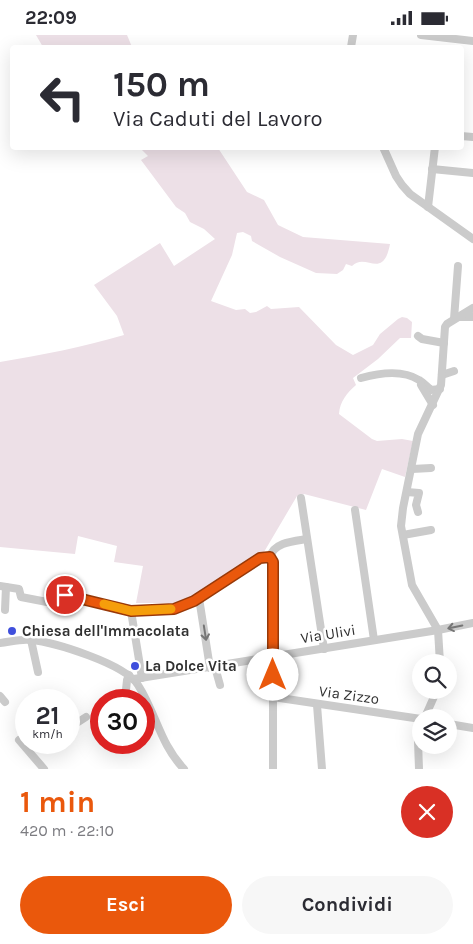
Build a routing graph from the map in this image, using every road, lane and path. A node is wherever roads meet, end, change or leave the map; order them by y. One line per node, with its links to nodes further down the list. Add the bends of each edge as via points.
1 (421, 35): 2 (street)
2 (473, 41)
3 (384, 150): 7 (street, via 402,185)
4 (435, 150): 5 (street)
5 (432, 169): 6 (street); 7 (street)
6 (473, 173)
7 (428, 207): 8 (street)
8 (473, 239)
9 (458, 266): 12 (street)
10 (473, 307): 12 (street)
11 (473, 317): 12 (street)
12 (456, 318): 14 (street, via 446,327)
13 (418, 336): 14 (street)
14 (444, 343): 16 (street)
15 (454, 371): 16 (street)
16 (442, 375): 19 (street)
17 (361, 378): 18 (street, via 395,373)
18 (418, 379): 19 (street, via 432,390); 20 (street)
19 (440, 389): 20 (street)
20 (432, 405): 22 (street, via 418,433)
21 (431, 468): 22 (street)
22 (412, 469): 23 (street)
23 (407, 492): 26 (street, via 419,493); 28 (street, via 401,526)
24 (301, 498): 29 (street)
25 (355, 510): 38 (street)
26 (418, 512)
27 (432, 530): 28 (street)
28 (403, 535): 36 (street, via 412,585)
29 (307, 539): 30 (street, via 287,543 271,552); 40 (street)
30 (270, 557): 32 (street, via 260,558); 42 (street, via 273,562)
31 (3, 586): 33 (street); 34 (street, via 19,589 21,597 47,602 65,595)
32 (199, 597): 34 (street, via 174,609); 43 (street, one-way to 43)
33 (4, 610)
34 (131, 611): 45 (street)
35 (473, 623): 36 (street, Via Ulivi, one-way to 36)
36 (438, 630): 38 (street, Via Ulivi); 41 (street)
37 (31, 640): 39 (street); 44 (street); 45 (street, via 87,655)
38 (374, 641): 40 (street, Via Ulivi)
39 (0, 643)
40 (324, 649): 42 (street, Via Ulivi)
41 (439, 654)
42 (273, 657): 43 (street, Via Ulivi); 48 (street)
43 (212, 667): 45 (street, Via Ulivi); 46 (street)
44 (38, 672)
45 (135, 677): 47 (street, via 127,680); 58 (street, via 166,746)
46 (220, 685)
47 (126, 689)
48 (273, 697): 49 (street, Via Zizzo); 59 (street)
49 (318, 705): 51 (street, Via Zizzo); 60 (street)
50 (86, 717): 52 (street)
51 (412, 718)
52 (80, 721)
53 (457, 725): 54 (street)
54 (473, 728)
55 (31, 754): 57 (street)
56 (418, 754): 61 (street)
57 (44, 769)
58 (184, 769)
59 (273, 769)
60 (322, 769)
61 (419, 769)

